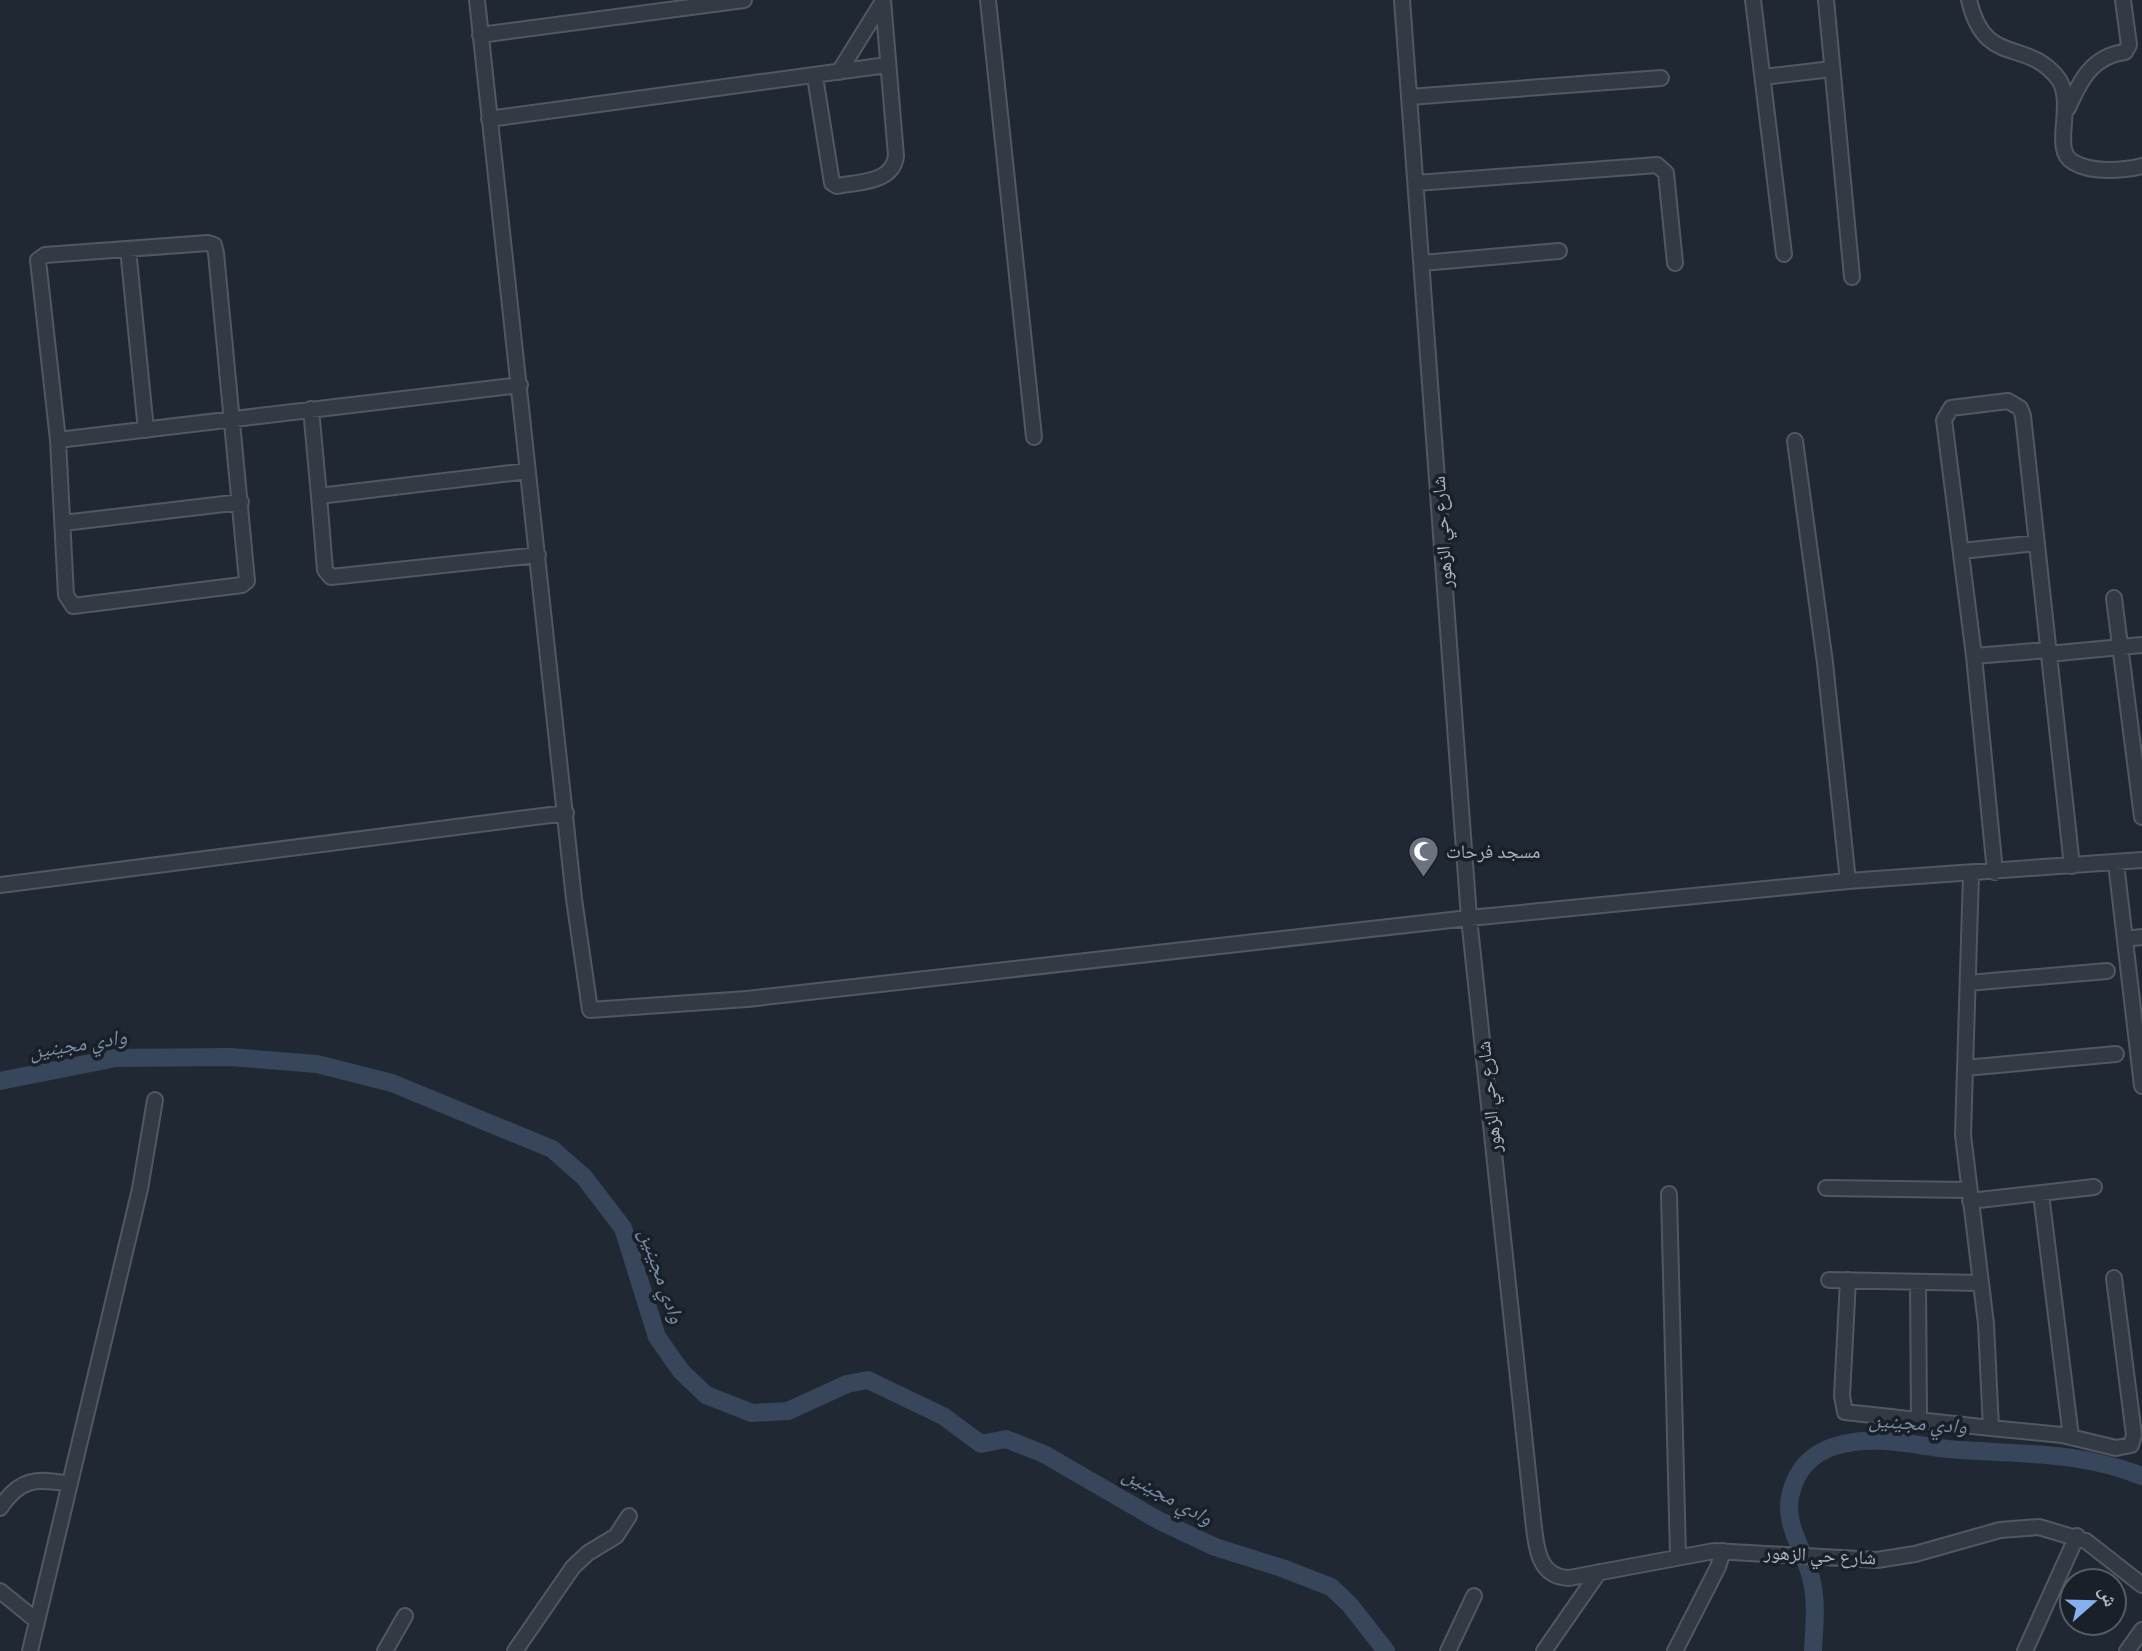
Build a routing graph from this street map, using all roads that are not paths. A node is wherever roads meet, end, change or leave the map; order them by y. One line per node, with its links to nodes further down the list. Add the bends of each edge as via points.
1 (477, 0): 11 (street)
2 (744, 0): 10 (street)
3 (988, 0): 33 (street)
4 (1402, 0): 18 (street, شارع حي الزهور)
5 (1753, 0): 15 (street)
6 (1826, 0): 13 (street)
7 (1969, 0): 19 (street, via 1984,38 2044,65 2063,86)
8 (2123, 0): 19 (street, via 2129,45 2125,52 2100,61 2083,75)
9 (883, 1): 12 (street); 14 (street)
10 (690, 4): 11 (street)
11 (480, 35): 20 (street)
12 (887, 65): 14 (street); 16 (street, via 895,165 886,176 837,186 831,179)
13 (1832, 69): 15 (street); 28 (street)
14 (839, 72): 16 (street)
15 (1763, 76): 25 (street)
16 (815, 77): 20 (street)
17 (1661, 79): 18 (street)
18 (1409, 97): 22 (street, شارع حي الزهور)
19 (2067, 109): 21 (street, via 2063,149 2073,162 2091,168)
20 (489, 119): 29 (street)
21 (2142, 166)
22 (1416, 183): 26 (street, شارع حي الزهور); 27 (street, via 1657,165 1666,173)
23 (128, 250): 31 (street, via 214,245); 32 (street); 34 (street, via 45,255 38,260)
24 (1559, 251): 26 (street)
25 (1784, 254)
26 (1422, 263): 58 (street, شارع حي الزهور)
27 (1675, 263)
28 (1852, 276)
29 (520, 385): 30 (street); 36 (street)
30 (311, 409): 31 (street); 37 (street)
31 (234, 419): 32 (street); 38 (street)
32 (146, 430): 34 (street)
33 (1034, 436)
34 (58, 440): 39 (street)
35 (1795, 441): 56 (street)
36 (528, 471): 37 (street); 42 (street)
37 (319, 496): 42 (street, via 325,570 331,577)
38 (241, 502): 39 (street); 39 (street, via 245,584 78,606 67,601)
39 (64, 523)
40 (2037, 543): 41 (street); 41 (street, via 2023,416 2020,408 2008,401 1946,412); 46 (street)
41 (1962, 551): 47 (street)
42 (538, 555): 49 (street)
43 (2114, 598): 45 (street)
44 (2142, 645): 45 (street)
45 (2120, 646): 46 (street); 48 (street)
46 (2048, 652): 47 (street); 53 (street)
47 (1974, 656): 54 (street)
48 (2136, 716): 50 (street)
49 (566, 813): 57 (street); 58 (street, via 590,1010 747,999)
50 (2142, 817)
51 (2142, 860): 52 (street)
52 (2116, 863): 53 (street); 60 (street)
53 (2072, 866): 54 (street)
54 (1995, 872): 55 (street)
55 (1971, 874): 56 (street); 62 (street)
56 (1848, 881): 58 (street)
57 (0, 885)
58 (1469, 918): 87 (street, شارع حي الزهور, via 1536,1545 1541,1562 1555,1577)
59 (2142, 937): 60 (street)
60 (2125, 939): 63 (street)
61 (2107, 971): 62 (street)
62 (1968, 983): 65 (street)
63 (2137, 1009): 66 (street)
64 (2116, 1054): 65 (street)
65 (1965, 1068): 72 (street, via 1963,1135)
66 (2142, 1086)
67 (155, 1100): 81 (street, via 140,1189)
68 (2094, 1187): 71 (street)
69 (1826, 1188): 72 (street)
70 (1669, 1194): 86 (street)
71 (2041, 1194): 72 (street); 80 (street)
72 (1969, 1195): 77 (street)
73 (2114, 1279): 80 (street, via 2133,1441 2116,1448)
74 (1829, 1280): 75 (street)
75 (1848, 1280): 76 (street); 78 (street, via 1845,1412)
76 (1918, 1282): 77 (street); 78 (street)
77 (1981, 1283): 79 (street)
78 (1919, 1420): 79 (street)
79 (1991, 1428): 80 (street)
80 (2071, 1437)
81 (70, 1484): 82 (street, via 47,1480 22,1485 12,1489); 92 (street)
82 (0, 1508)
83 (629, 1516): 96 (street, via 616,1536 573,1567)
84 (2077, 1536): 85 (street, شارع حي الزهور, via 2039,1527 2000,1530 1877,1560); 88 (street, شارع حي الزهور); 100 (street)
85 (1723, 1551): 86 (street, شارع حي الزهور); 99 (street)
86 (1678, 1556): 87 (street, شارع حي الزهور)
87 (1599, 1572): 98 (street)
88 (2142, 1586)
89 (0, 1591): 92 (street)
90 (1474, 1596): 97 (street)
91 (405, 1616): 95 (street)
92 (37, 1621): 94 (street)
93 (2142, 1630): 101 (street)
94 (30, 1651)
95 (385, 1651)
96 (515, 1651)
97 (1448, 1651)
98 (1544, 1651)
99 (1675, 1651)
100 (2025, 1651)
101 (2127, 1651)

